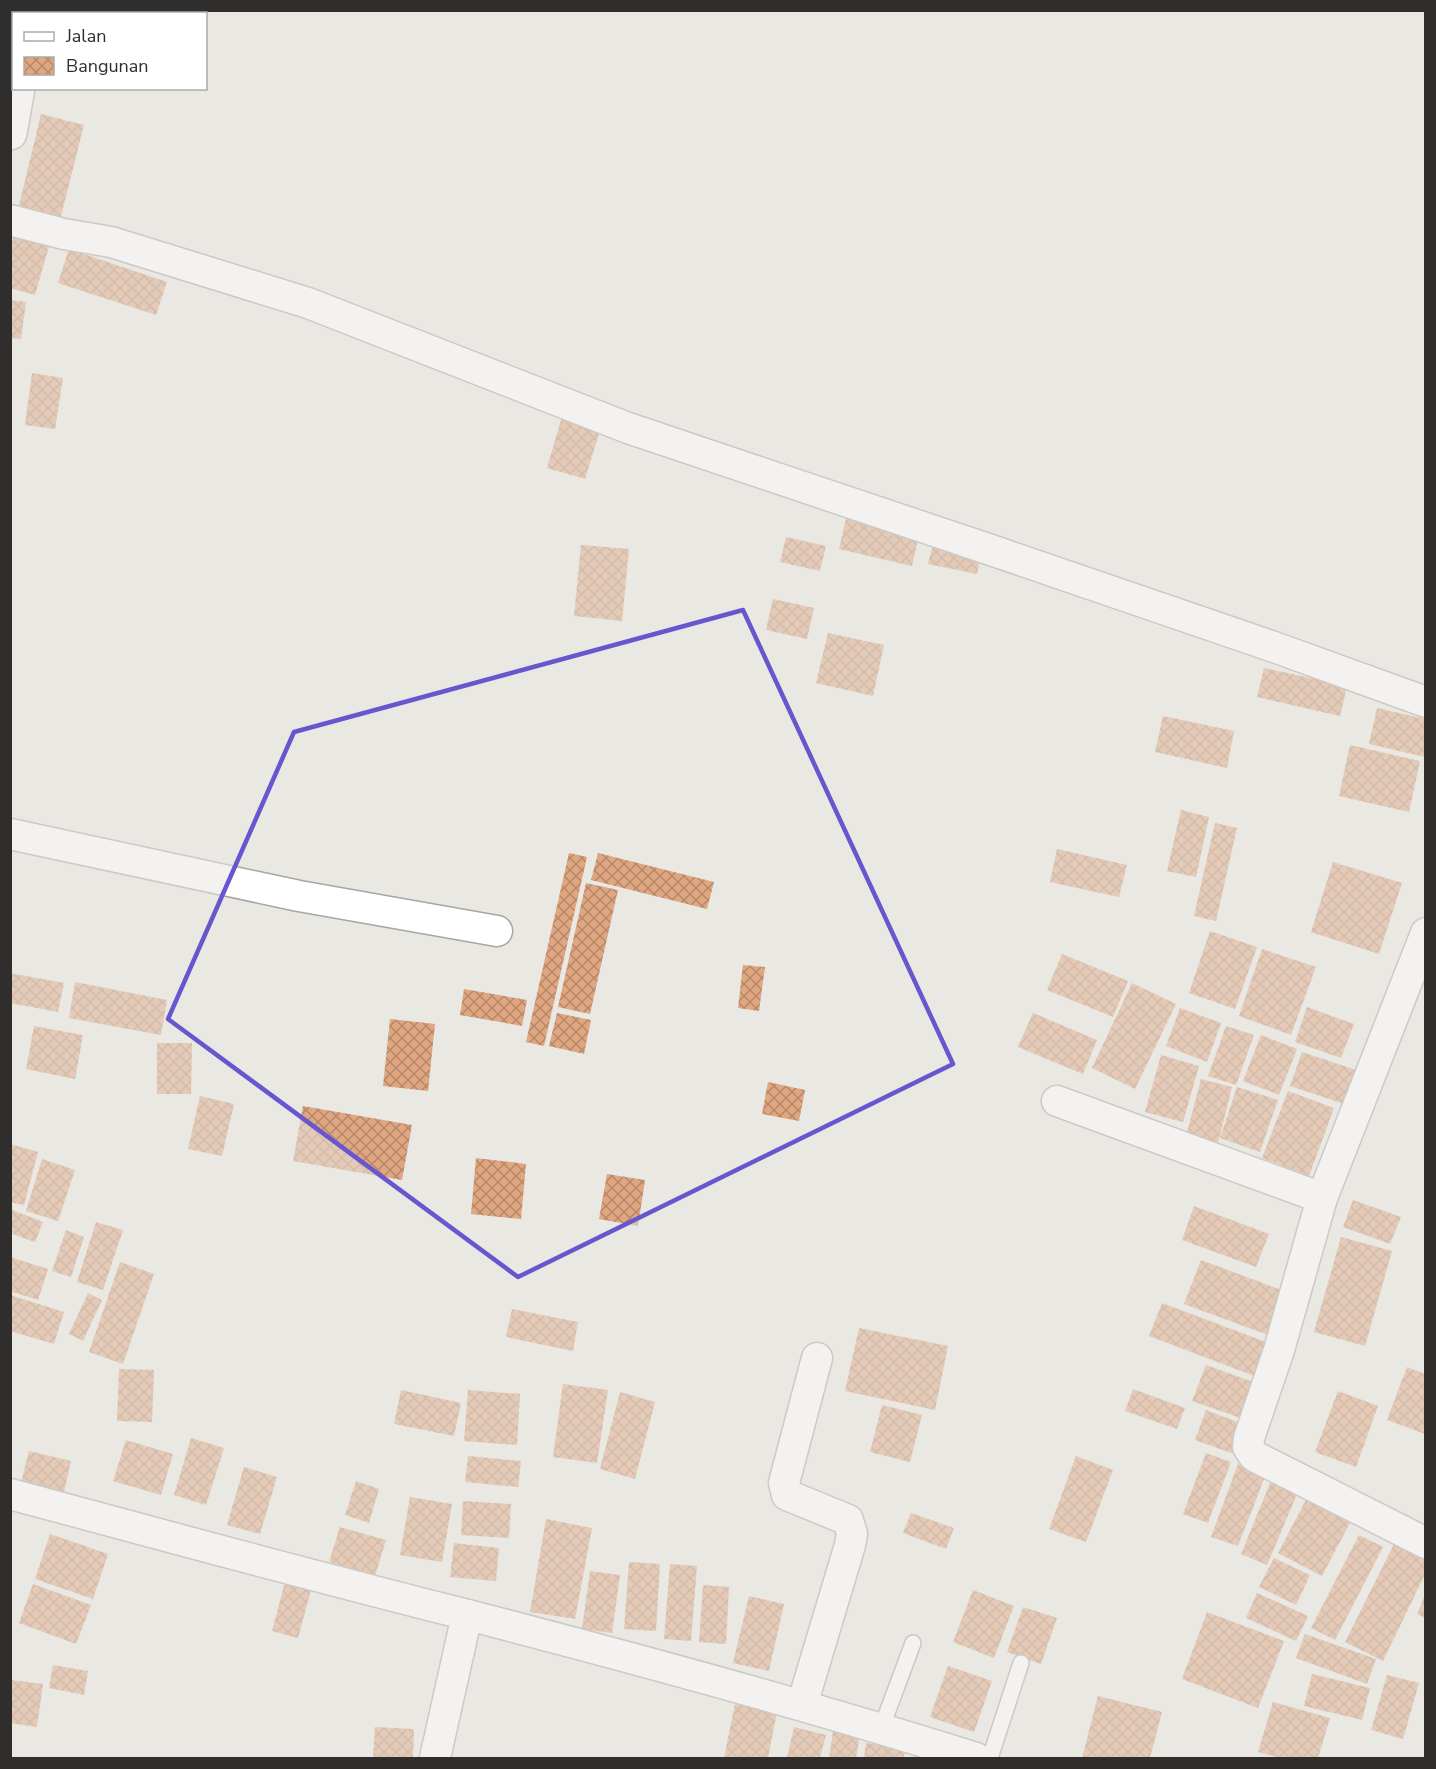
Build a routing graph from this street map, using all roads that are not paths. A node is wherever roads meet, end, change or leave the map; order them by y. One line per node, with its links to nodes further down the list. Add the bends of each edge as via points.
1 (18, 90): 2 (street)
2 (10, 133)
3 (10, 220): 4 (street, via 111,242 308,303 628,428 1275,647)
4 (1425, 702)
5 (10, 834): 6 (street, via 299,896)
6 (497, 931)
7 (1425, 933): 9 (street)
8 (1057, 1101): 9 (street)
9 (1322, 1198): 12 (street, via 1248,1448 1254,1456)
10 (817, 1358): 16 (street, via 785,1489 795,1500 848,1520 852,1534)
11 (10, 1494): 13 (street)
12 (1425, 1543)
13 (467, 1615): 16 (street); 19 (street)
14 (913, 1643): 17 (lane)
15 (1021, 1663): 21 (lane)
16 (802, 1705): 17 (street)
17 (881, 1729): 18 (street)
18 (941, 1753): 20 (street)
19 (435, 1758)
20 (976, 1758)
21 (990, 1758)

